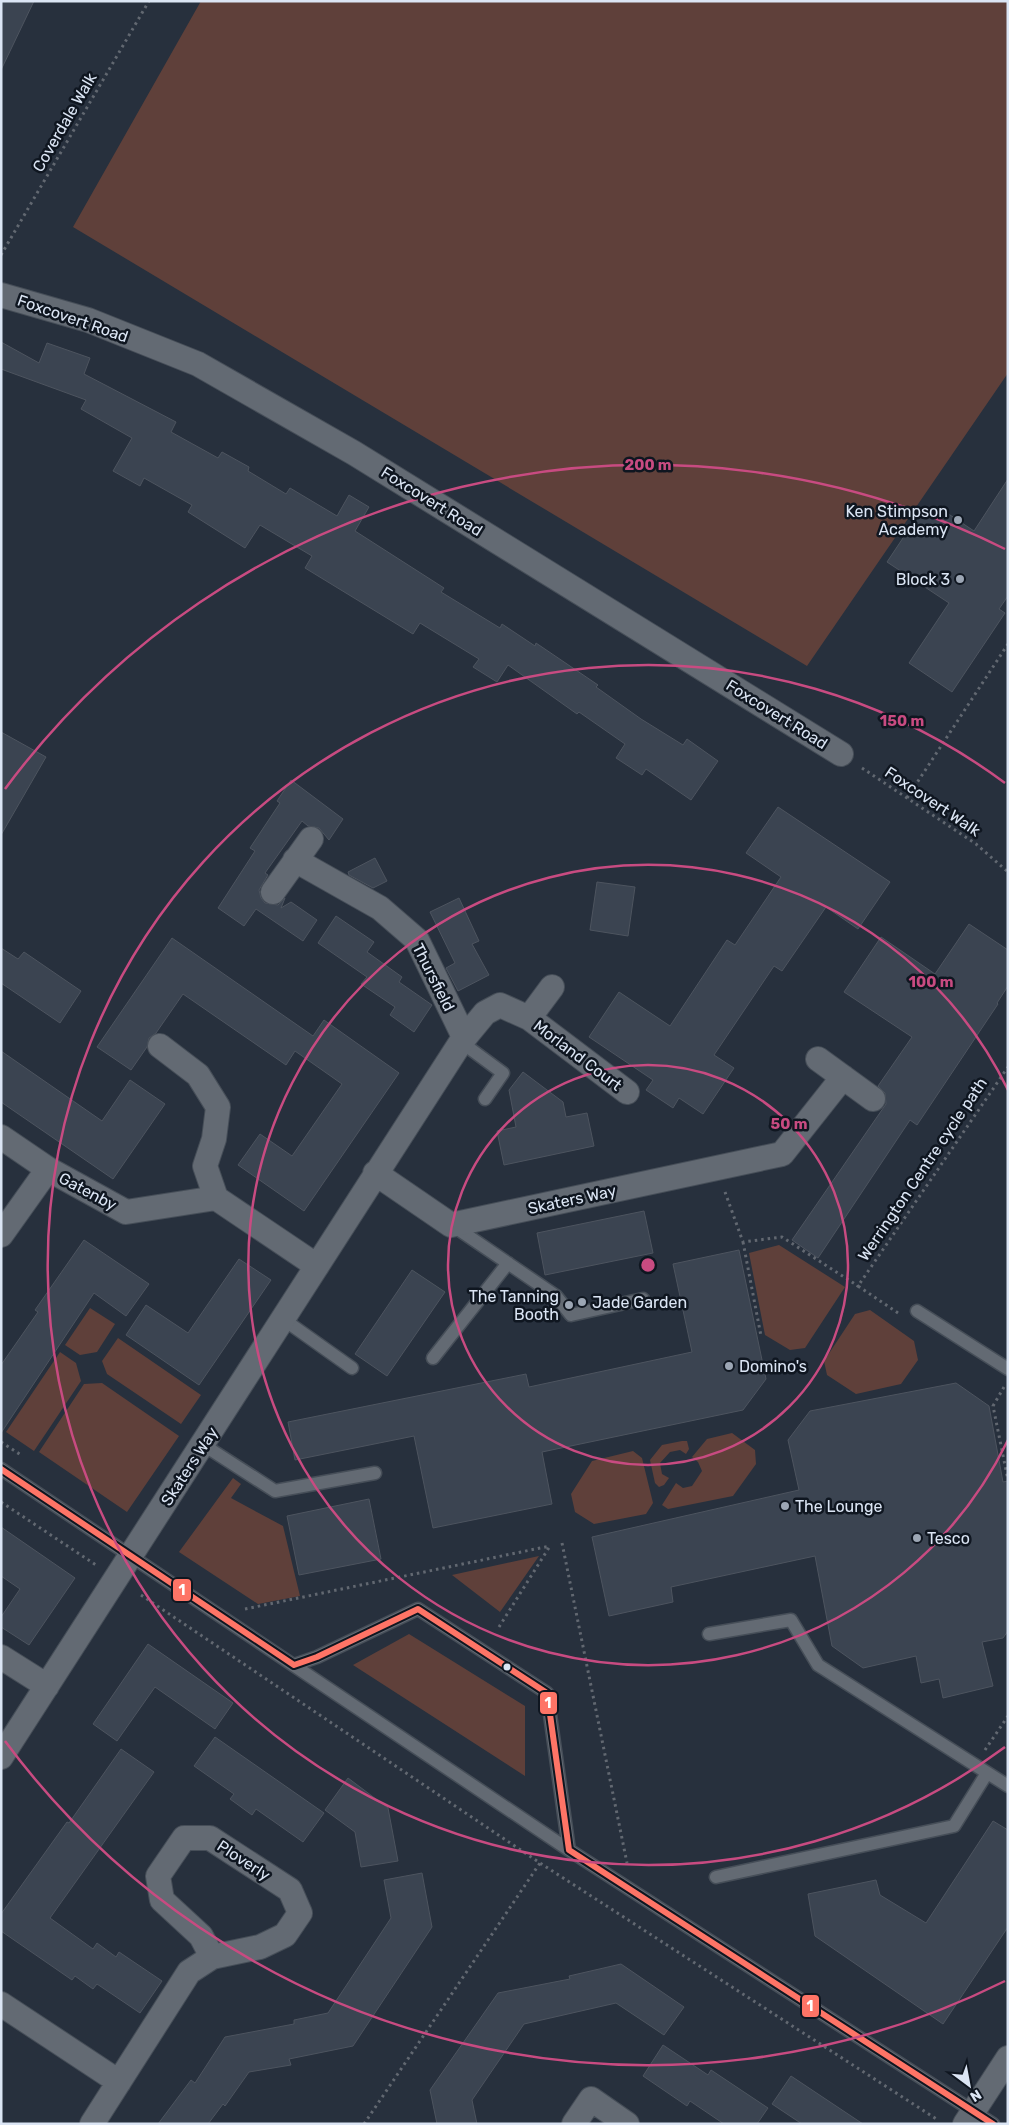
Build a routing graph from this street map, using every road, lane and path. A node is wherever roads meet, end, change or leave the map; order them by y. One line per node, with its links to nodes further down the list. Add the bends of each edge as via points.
1 (149, 1): 2 (path, Coverdale Walk)
2 (1, 255)
3 (1, 295): 5 (street, Foxcovert Road, via 88,320 198,364 354,453)
4 (1008, 644): 6 (path)
5 (841, 754): 6 (path, Foxcovert Walk)
6 (907, 798): 9 (path, Foxcovert Walk, via 976,844)
7 (311, 839): 8 (street)
8 (295, 860): 10 (street); 14 (street, Thursfield, via 380,908 417,940)
9 (1008, 872)
10 (273, 892)
11 (552, 987): 13 (street, Morland Court)
12 (500, 1005): 13 (street, Morland Court); 14 (street, Skaters Way, via 485,1013)
13 (529, 1018): 19 (street, Morland Court)
14 (462, 1040): 20 (lane, via 503,1073); 25 (street, Skaters Way)
15 (160, 1046): 26 (street, via 198,1075 218,1107 206,1166)
16 (818, 1058): 18 (street)
17 (1008, 1067): 29 (path, Werrington Centre cycle path, via 857,1288 782,1237)
18 (843, 1077): 21 (street); 23 (street, Skaters Way, via 782,1154)
19 (627, 1092)
20 (486, 1099)
21 (873, 1099)
22 (1, 1137): 24 (street, Gatenby)
23 (716, 1168): 27 (street, Skaters Way); 29 (path)
24 (48, 1169): 26 (street, Gatenby, via 126,1212); 28 (street, Gatenby)
25 (376, 1173): 27 (street); 31 (street, Skaters Way)
26 (216, 1198): 31 (street)
27 (451, 1225): 30 (lane)
28 (1, 1235)
29 (743, 1242): 35 (path)
30 (508, 1263): 32 (lane, via 556,1296 571,1315); 36 (lane)
31 (317, 1266): 34 (street, Skaters Way)
32 (643, 1299)
33 (917, 1311): 38 (lane)
34 (283, 1319): 37 (lane); 40 (street, Skaters Way)
35 (761, 1336)
36 (433, 1358)
37 (352, 1368)
38 (1008, 1369)
39 (1006, 1384): 43 (path, via 994,1406)
40 (202, 1444): 42 (lane, via 275,1491); 46 (street, Skaters Way)
41 (1, 1469): 46 (lane)
42 (375, 1473)
43 (1008, 1480)
44 (1, 1502): 47 (path)
45 (562, 1543): 62 (path)
46 (131, 1556): 53 (lane); 54 (street, Skaters Way)
47 (99, 1567)
48 (141, 1595): 61 (path)
49 (245, 1609): 50 (path, via 550,1546)
50 (499, 1627)
51 (709, 1634): 57 (lane, via 791,1620 818,1665)
52 (1, 1657): 54 (street)
53 (294, 1665): 60 (lane); 60 (lane, via 418,1609 547,1693)
54 (47, 1686): 56 (street, Skaters Way)
55 (1008, 1716): 57 (path)
56 (1, 1757)
57 (976, 1765): 58 (lane)
58 (987, 1773): 59 (lane); 63 (lane, via 954,1826)
59 (1008, 1786)
60 (569, 1850): 68 (lane)
61 (540, 1863): 69 (path); 71 (path)
62 (627, 1863)
63 (716, 1877)
64 (212, 1956): 64 (street, Ploverly, via 201,1936 162,1900 158,1876 184,1838 210,1838 290,1890 300,1913 285,1935 260,1947); 67 (street, Ploverly, via 189,1972)
65 (1, 2004): 67 (street)
66 (1008, 2058): 68 (street)
67 (119, 2082): 70 (street, Ploverly)
68 (969, 2117): 74 (lane)
69 (938, 2120)
70 (92, 2124)
71 (364, 2124)
72 (574, 2124): 73 (street, via 590,2099)
73 (627, 2124)
74 (993, 2124)

